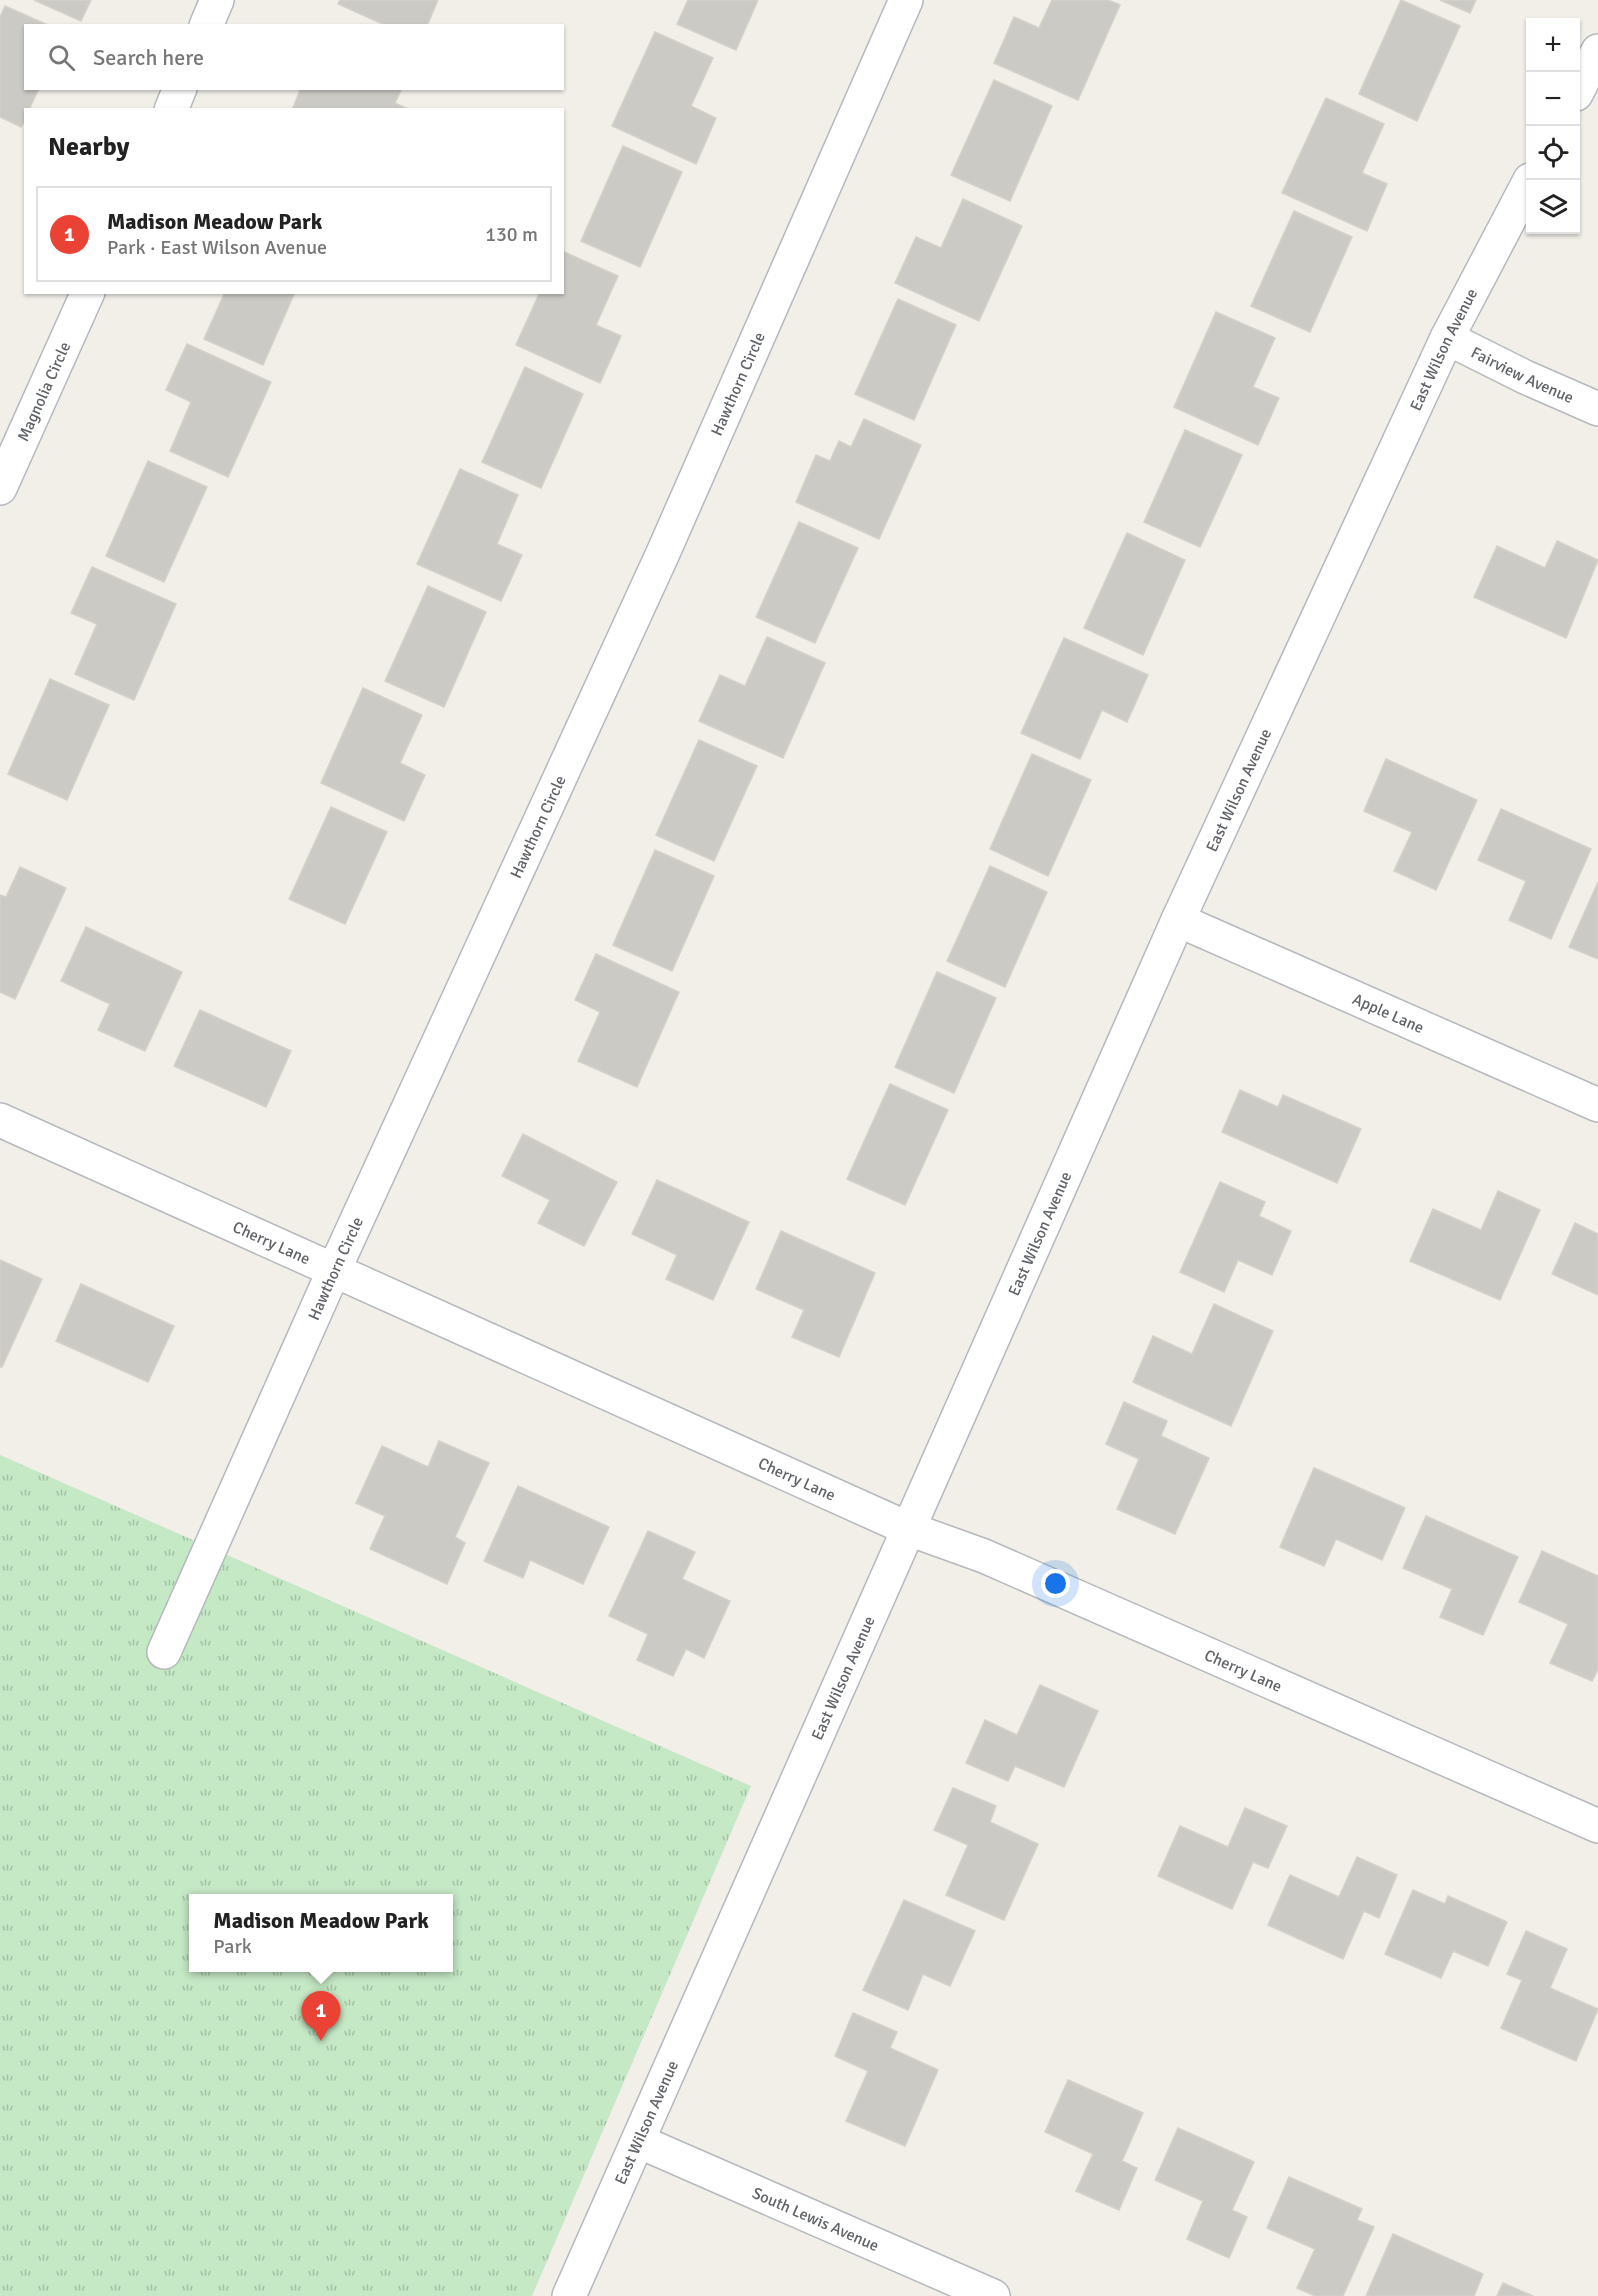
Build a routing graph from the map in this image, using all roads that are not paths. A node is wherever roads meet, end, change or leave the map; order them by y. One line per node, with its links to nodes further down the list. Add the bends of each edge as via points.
1 (217, 0): 3 (street)
2 (906, 0): 16 (street, Hawthorn Circle, via 668,542)
3 (207, 24)
4 (1598, 51): 5 (street)
5 (1580, 85)
6 (179, 90): 7 (street)
7 (172, 108)
8 (1526, 188): 10 (street, East Wilson Avenue)
9 (87, 294): 12 (street, Magnolia Circle)
10 (1447, 338): 11 (street, Fairview Avenue); 13 (street, East Wilson Avenue)
11 (1598, 409)
12 (0, 488)
13 (1178, 920): 14 (street, Apple Lane); 17 (street, East Wilson Avenue)
14 (1598, 1105)
15 (0, 1120): 16 (street, Cherry Lane)
16 (334, 1270): 17 (street, Cherry Lane); 18 (street, Hawthorn Circle)
17 (909, 1529): 19 (street, Cherry Lane, via 984,1556); 20 (street, East Wilson Avenue)
18 (164, 1652)
19 (1598, 1827)
20 (638, 2141): 21 (street, East Wilson Avenue); 22 (street, South Lewis Avenue)
21 (569, 2296)
22 (993, 2296)

